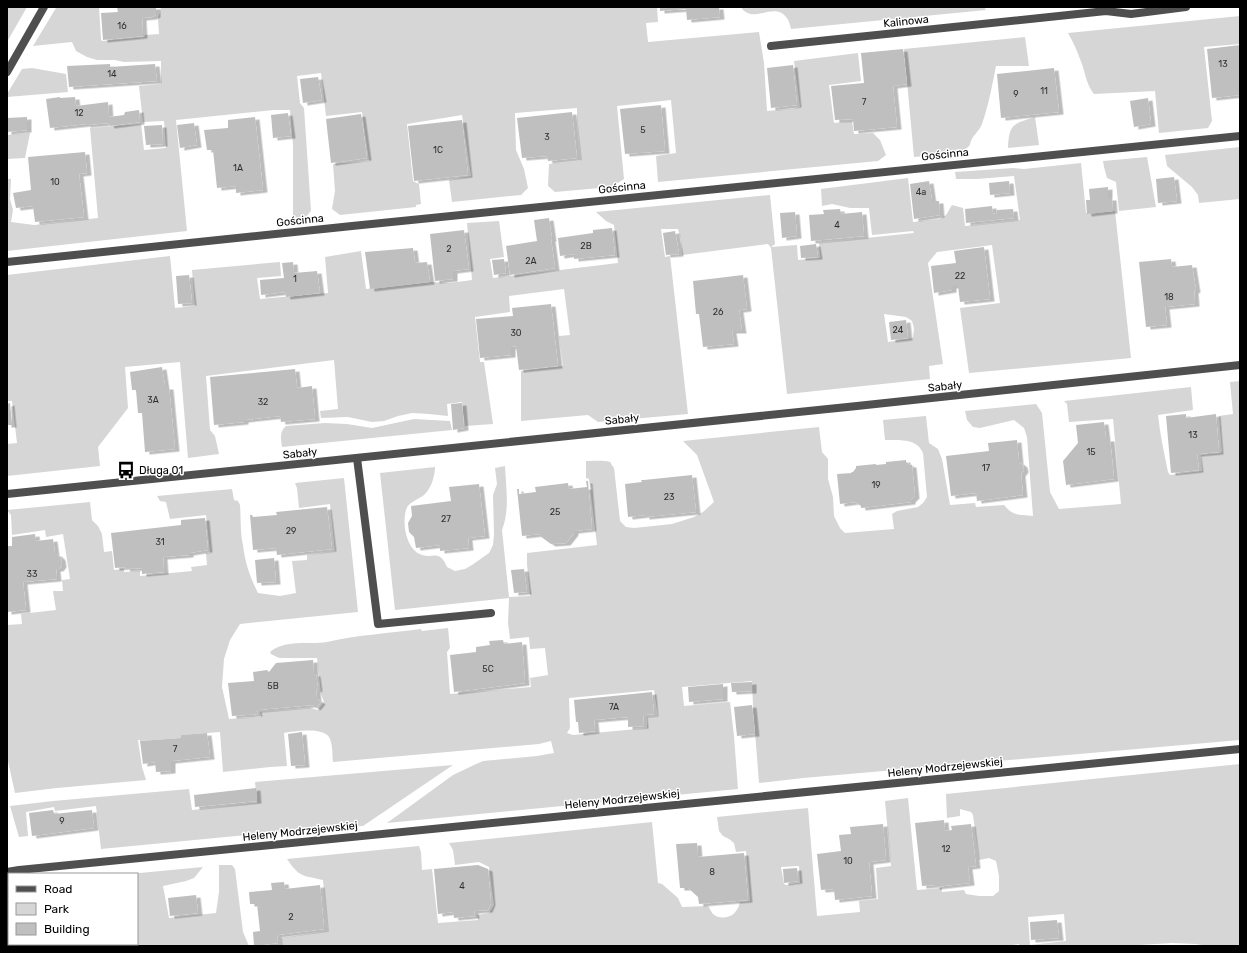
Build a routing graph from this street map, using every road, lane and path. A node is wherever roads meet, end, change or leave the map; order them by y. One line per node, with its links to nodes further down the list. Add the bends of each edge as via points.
1 (44, 7): 4 (street)
2 (1186, 7): 3 (street, Kalinowa, via 1135,14 1106,11)
3 (771, 46)
4 (7, 72)
5 (1240, 136): 6 (street, Gościnna)
6 (7, 262)
7 (1240, 365): 8 (street, Sabały)
8 (357, 458): 9 (street, Sabały); 10 (street, via 378,624)
9 (7, 494)
10 (491, 614)
11 (1240, 749): 12 (street, Heleny Modrzejewskiej)
12 (7, 872)

